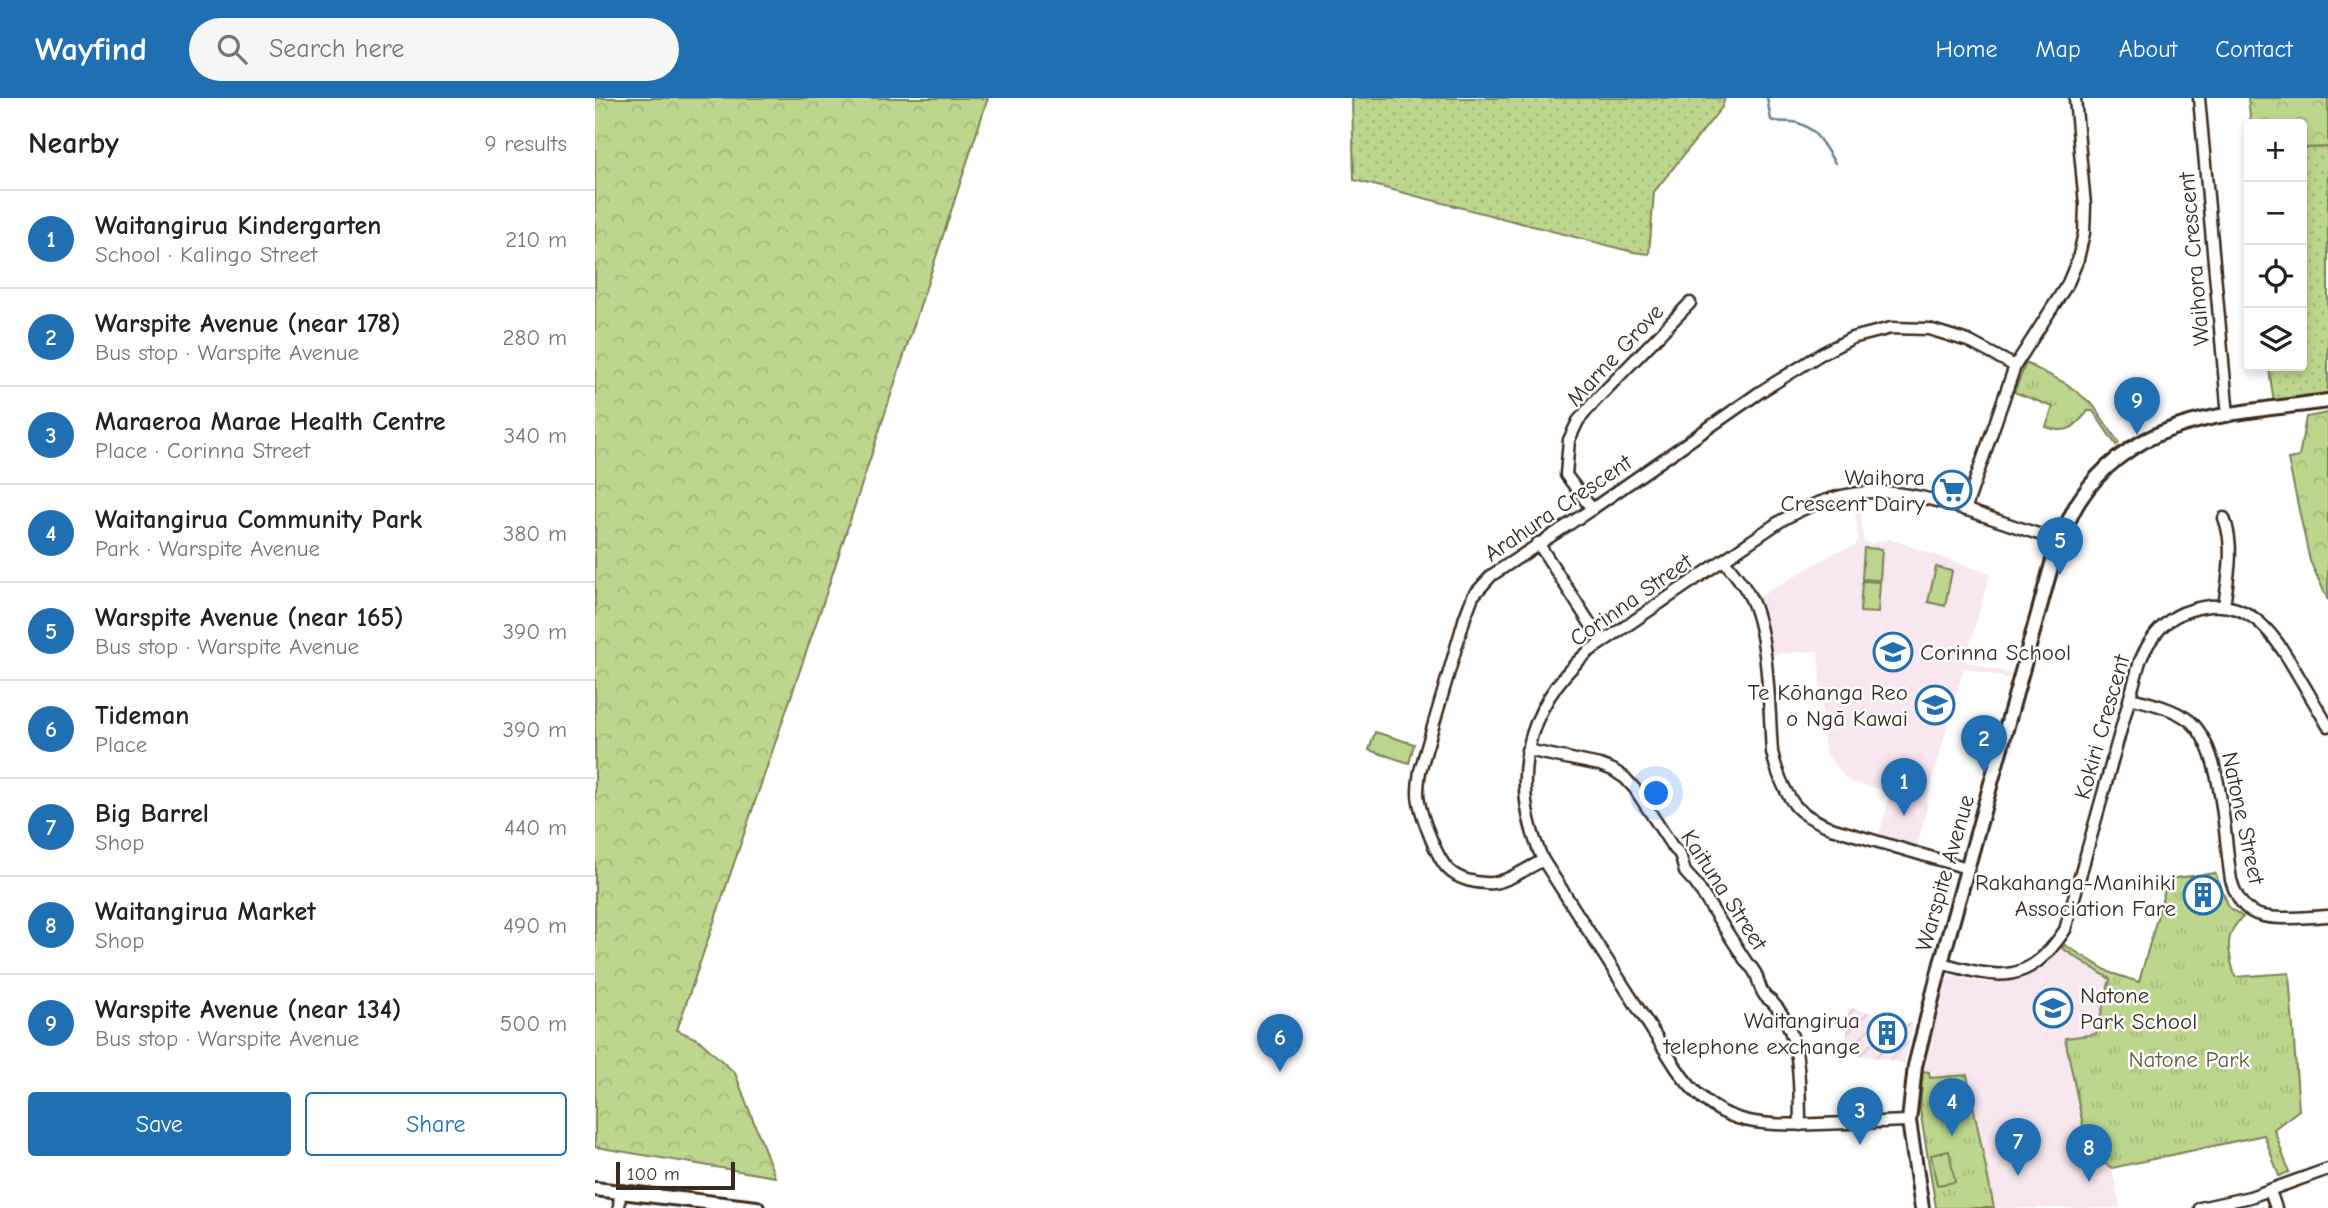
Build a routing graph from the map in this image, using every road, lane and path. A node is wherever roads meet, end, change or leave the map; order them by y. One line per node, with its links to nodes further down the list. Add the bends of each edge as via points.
1 (2075, 98): 4 (street, via 2085,205 2081,246 2068,283)
2 (2199, 98): 6 (street, Waihora Crescent)
3 (1690, 303): 7 (street, Marne Grove, via 1578,421 1569,440 1566,475)
4 (2015, 366): 7 (street, Arahura Crescent, via 1968,341 1929,329 1891,328 1852,338 1760,391); 8 (street)
5 (2328, 401): 6 (main road, Warspite Avenue)
6 (2228, 415): 10 (main road, Warspite Avenue, via 2165,430 2124,453 2086,491)
7 (1592, 509): 11 (street, Arahura Crescent)
8 (1965, 510): 10 (street, Corinna Street); 12 (street, Corinna Street, via 1906,493 1856,492 1800,510)
9 (2224, 518): 13 (street, via 2230,547)
10 (2060, 541): 19 (main road, Warspite Avenue)
11 (1538, 542): 14 (street); 18 (street, Arahura Crescent, via 1492,575 1473,596 1417,794 1438,852 1448,869 1462,878 1497,883)
12 (1724, 560): 14 (street, Corinna Street); 19 (street, via 1759,617 1772,752 1794,804 1831,828)
13 (2224, 606): 15 (street, Kokiri Crescent, via 2184,611 2163,625 2146,646); 16 (street, Kokiri Crescent, via 2244,612 2273,634)
14 (1602, 642): 17 (street, Corinna Street, via 1575,663 1550,693)
15 (2130, 698): 20 (street, Natone Street, via 2179,714 2207,743 2216,772 2231,880 2244,904 2252,912 2287,919); 21 (street, Kokiri Crescent, via 2065,930 2051,952 2024,970 1999,975)
16 (2328, 726)
17 (1527, 750): 18 (street, Corinna Street, via 1525,800); 23 (street, Kaituna Street, via 1600,765 1635,789 1789,1029 1797,1051)
18 (1543, 860): 23 (street, Corinna Street, via 1694,1092 1715,1109 1738,1119)
19 (1968, 868): 21 (main road, Warspite Avenue)
20 (2328, 916)
21 (1941, 963): 22 (main road, Warspite Avenue, via 1915,1066)
22 (1909, 1121): 23 (street, Corinna Street); 30 (main road, Warspite Avenue)
23 (1800, 1125)
24 (2328, 1169): 26 (street)
25 (595, 1189): 27 (main road)
26 (2270, 1191): 31 (street); 32 (street)
27 (620, 1192): 28 (street); 29 (main road)
28 (619, 1208)
29 (757, 1208)
30 (1922, 1208)
31 (2200, 1208)
32 (2276, 1208)

